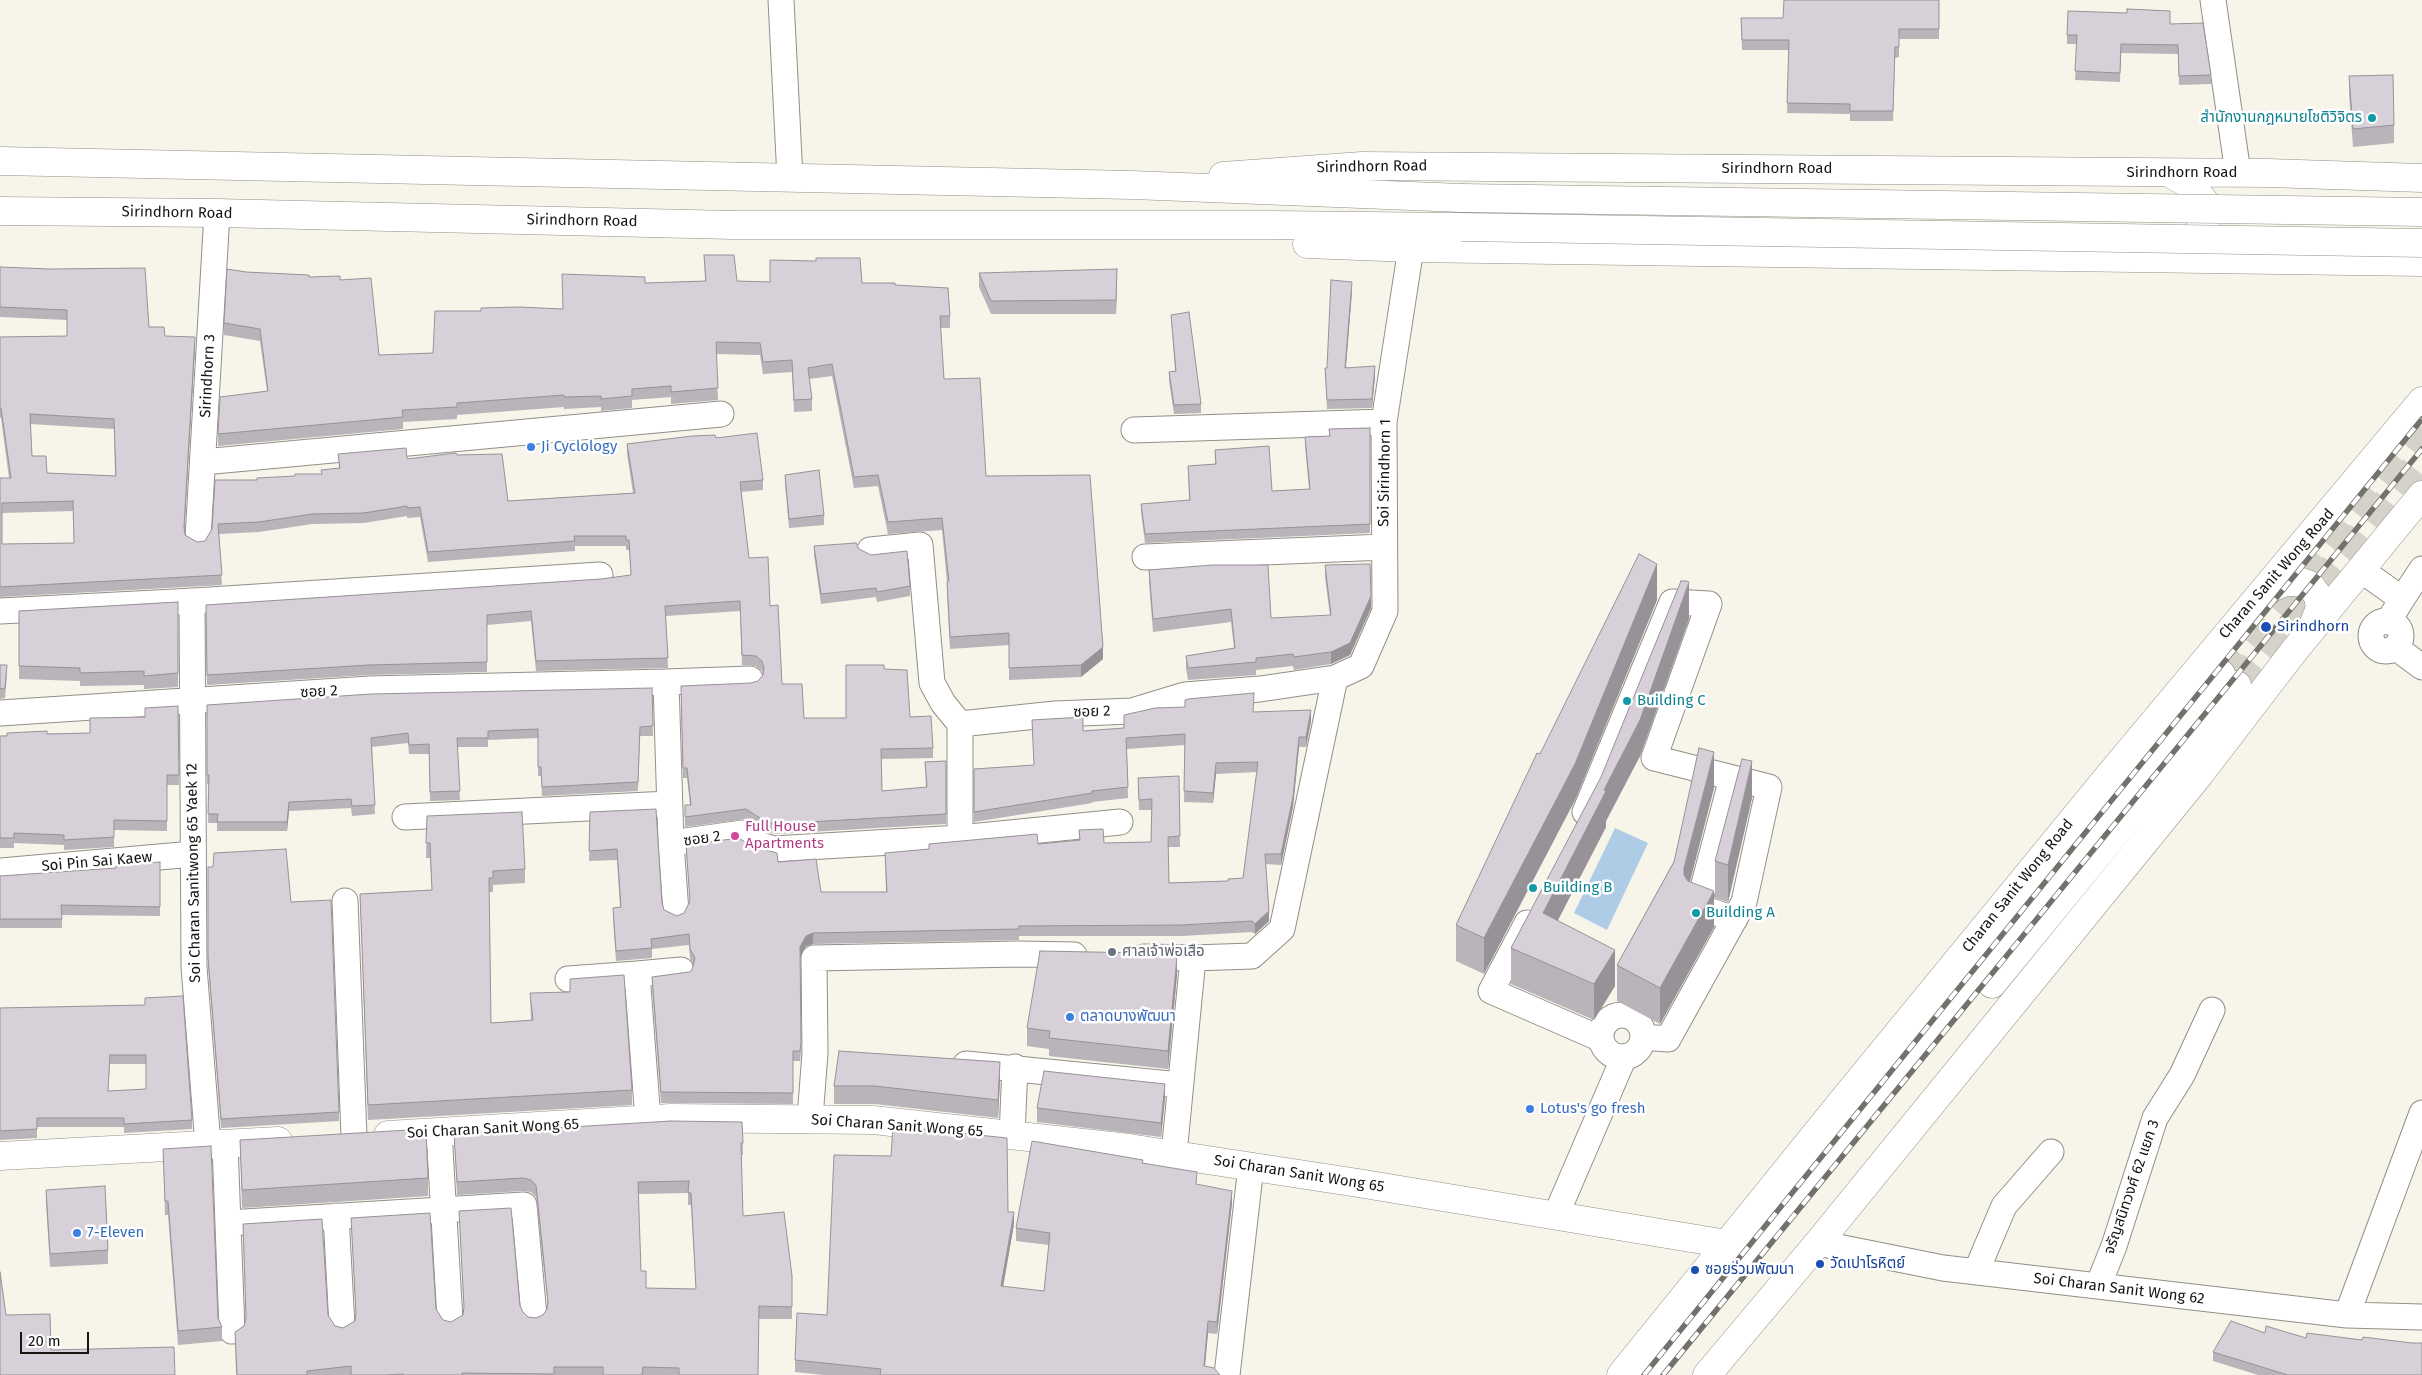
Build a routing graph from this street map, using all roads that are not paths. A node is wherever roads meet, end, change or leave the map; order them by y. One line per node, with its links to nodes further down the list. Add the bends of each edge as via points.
1 (781, 0): 6 (street)
2 (2212, 0): 5 (street)
3 (0, 161): 6 (main road, Sirindhorn Road)
4 (2169, 173): 5 (main road, Sirindhorn Road); 8 (main road, Sirindhorn Road, via 1362,166); 15 (main road, via 2192,186 2207,205 2206,223 2193,238)
5 (2238, 173): 7 (main road, Sirindhorn Road)
6 (790, 178): 8 (main road, Sirindhorn Road)
7 (2422, 178)
8 (1132, 185): 10 (main road, Sirindhorn Road, bridge, via 1462,198)
9 (0, 211): 11 (main road, Sirindhorn Road)
10 (2422, 212)
11 (217, 213): 12 (main road, Sirindhorn Road, via 734,225); 21 (street, Sirindhorn 3)
12 (1165, 226): 13 (main road, Sirindhorn Road, bridge, via 1460,227); 14 (main road, Sirindhorn Road, via 1252,241)
13 (2422, 244)
14 (1411, 248): 15 (main road, Sirindhorn Road); 19 (street, Soi Sirindhorn 1)
15 (2154, 258): 16 (main road, Sirindhorn Road)
16 (2415, 263)
17 (2422, 402): 32 (main road, Charan Sanit Wong Road)
18 (721, 414): 21 (street)
19 (1384, 422): 20 (street); 24 (street, Soi Sirindhorn 1)
20 (1134, 430)
21 (203, 462): 23 (street, Sirindhorn 3)
22 (2422, 495): 28 (main road)
23 (198, 538)
24 (1384, 547): 26 (street); 36 (street, Soi Sirindhorn 1, via 1385,611 1361,666)
25 (870, 550): 41 (street, via 920,544 932,683)
26 (1144, 557)
27 (2422, 569): 30 (street)
28 (2361, 570): 30 (street); 34 (main road)
29 (600, 575): 31 (street)
30 (2402, 599): 35 (street, via 2388,622 2400,632 2400,640 2395,647)
31 (192, 601): 33 (street); 39 (street, Soi Charan Sanitwong 65 Yaek 12)
32 (2253, 602): 34 (main road, via 2273,586 2285,582 2310,585 2318,596 2320,608); 85 (main road, Charan Sanit Wong Road)
33 (0, 611)
34 (2312, 630): 84 (main road)
35 (2422, 667)
36 (1335, 678): 41 (street, ซอย 2, via 1185,695 1132,711 1055,714); 57 (street, via 1282,929 1252,956)
37 (750, 679): 38 (street)
38 (666, 682): 39 (street, ซอย 2, via 456,686); 43 (street, ซอย 2)
39 (193, 699): 40 (street, ซอย 2); 49 (street, Soi Charan Sanitwong 65 Yaek 12)
40 (0, 712)
41 (960, 724): 47 (street)
42 (1732, 778): 46 (street, via 1654,758 1709,604 1672,602 1588,806); 54 (street, via 1698,907); 54 (street, via 1769,787 1744,902)
43 (669, 804): 44 (street); 48 (street, ซอย 2)
44 (405, 817)
45 (1120, 822): 47 (street, ซอย 2)
46 (1574, 832)
47 (960, 838): 48 (street, ซอย 2, via 773,849 756,843 743,833)
48 (671, 843): 53 (street)
49 (193, 854): 50 (street, Soi Pin Sai Kaew); 75 (street, Soi Charan Sanitwong 65 Yaek 12, via 194,967)
50 (0, 871)
51 (345, 901): 73 (street)
52 (1538, 903): 63 (street, via 1491,991)
53 (676, 912)
54 (1735, 919): 62 (street, via 1668,1038)
55 (1097, 956): 69 (street, via 1019,954 814,958 824,1054)
56 (1126, 957): 57 (street)
57 (1193, 958): 67 (street)
58 (681, 970): 59 (street)
59 (637, 974): 60 (street); 70 (street)
60 (568, 979)
61 (2212, 1010): 87 (street, จรัญสนิทวงศ์ 62 แยก 3, via 2182,1075 2154,1118 2114,1246)
62 (1643, 1037): 63 (street, via 1640,1023 1621,1014 1608,1020); 64 (street, via 1637,1050)
63 (1601, 1039): 64 (street, via 1612,1054)
64 (1624, 1057): 81 (street)
65 (939, 1062): 66 (street)
66 (1015, 1067): 67 (street); 72 (street)
67 (1180, 1085): 77 (street)
68 (2422, 1113): 88 (street)
69 (810, 1118): 70 (main road, Soi Charan Sanit Wong 65); 72 (main road, Soi Charan Sanit Wong 65, via 873,1120)
70 (648, 1120): 71 (main road, Soi Charan Sanit Wong 65)
71 (439, 1132): 73 (main road, Soi Charan Sanit Wong 65); 80 (street)
72 (1012, 1135): 77 (main road, Soi Charan Sanit Wong 65)
73 (341, 1137)
74 (300, 1140): 75 (main road)
75 (216, 1144): 78 (main road); 83 (street, Soi Charan Sanitwong 65 Yaek 12)
76 (2050, 1152): 86 (street, via 2004,1206)
77 (1174, 1154): 79 (main road, Soi Charan Sanit Wong 65)
78 (0, 1156)
79 (1251, 1166): 81 (main road, Soi Charan Sanit Wong 65); 94 (street)
80 (444, 1210): 82 (street); 89 (street, via 524,1205); 91 (street)
81 (1556, 1215): 85 (main road, Soi Charan Sanit Wong 65)
82 (336, 1216): 83 (street); 92 (street)
83 (228, 1223): 93 (street, Soi Charan Sanitwong 65 Yaek 12)
84 (1818, 1243): 86 (street, Soi Charan Sanit Wong 62); 98 (main road)
85 (1727, 1244): 95 (main road, Charan Sanit Wong Road)
86 (1976, 1272): 87 (street, Soi Charan Sanit Wong 62)
87 (2098, 1286): 88 (street, Soi Charan Sanit Wong 62)
88 (2348, 1315): 90 (street, Soi Charan Sanit Wong 62)
89 (534, 1316)
90 (2422, 1317)
91 (450, 1320)
92 (342, 1326)
93 (232, 1331)
94 (1227, 1375)
95 (1621, 1375)
96 (1648, 1375): 97 (main road, Charan Sanit Wong Road, via 2229,679)
97 (1672, 1375)
98 (1707, 1375)

